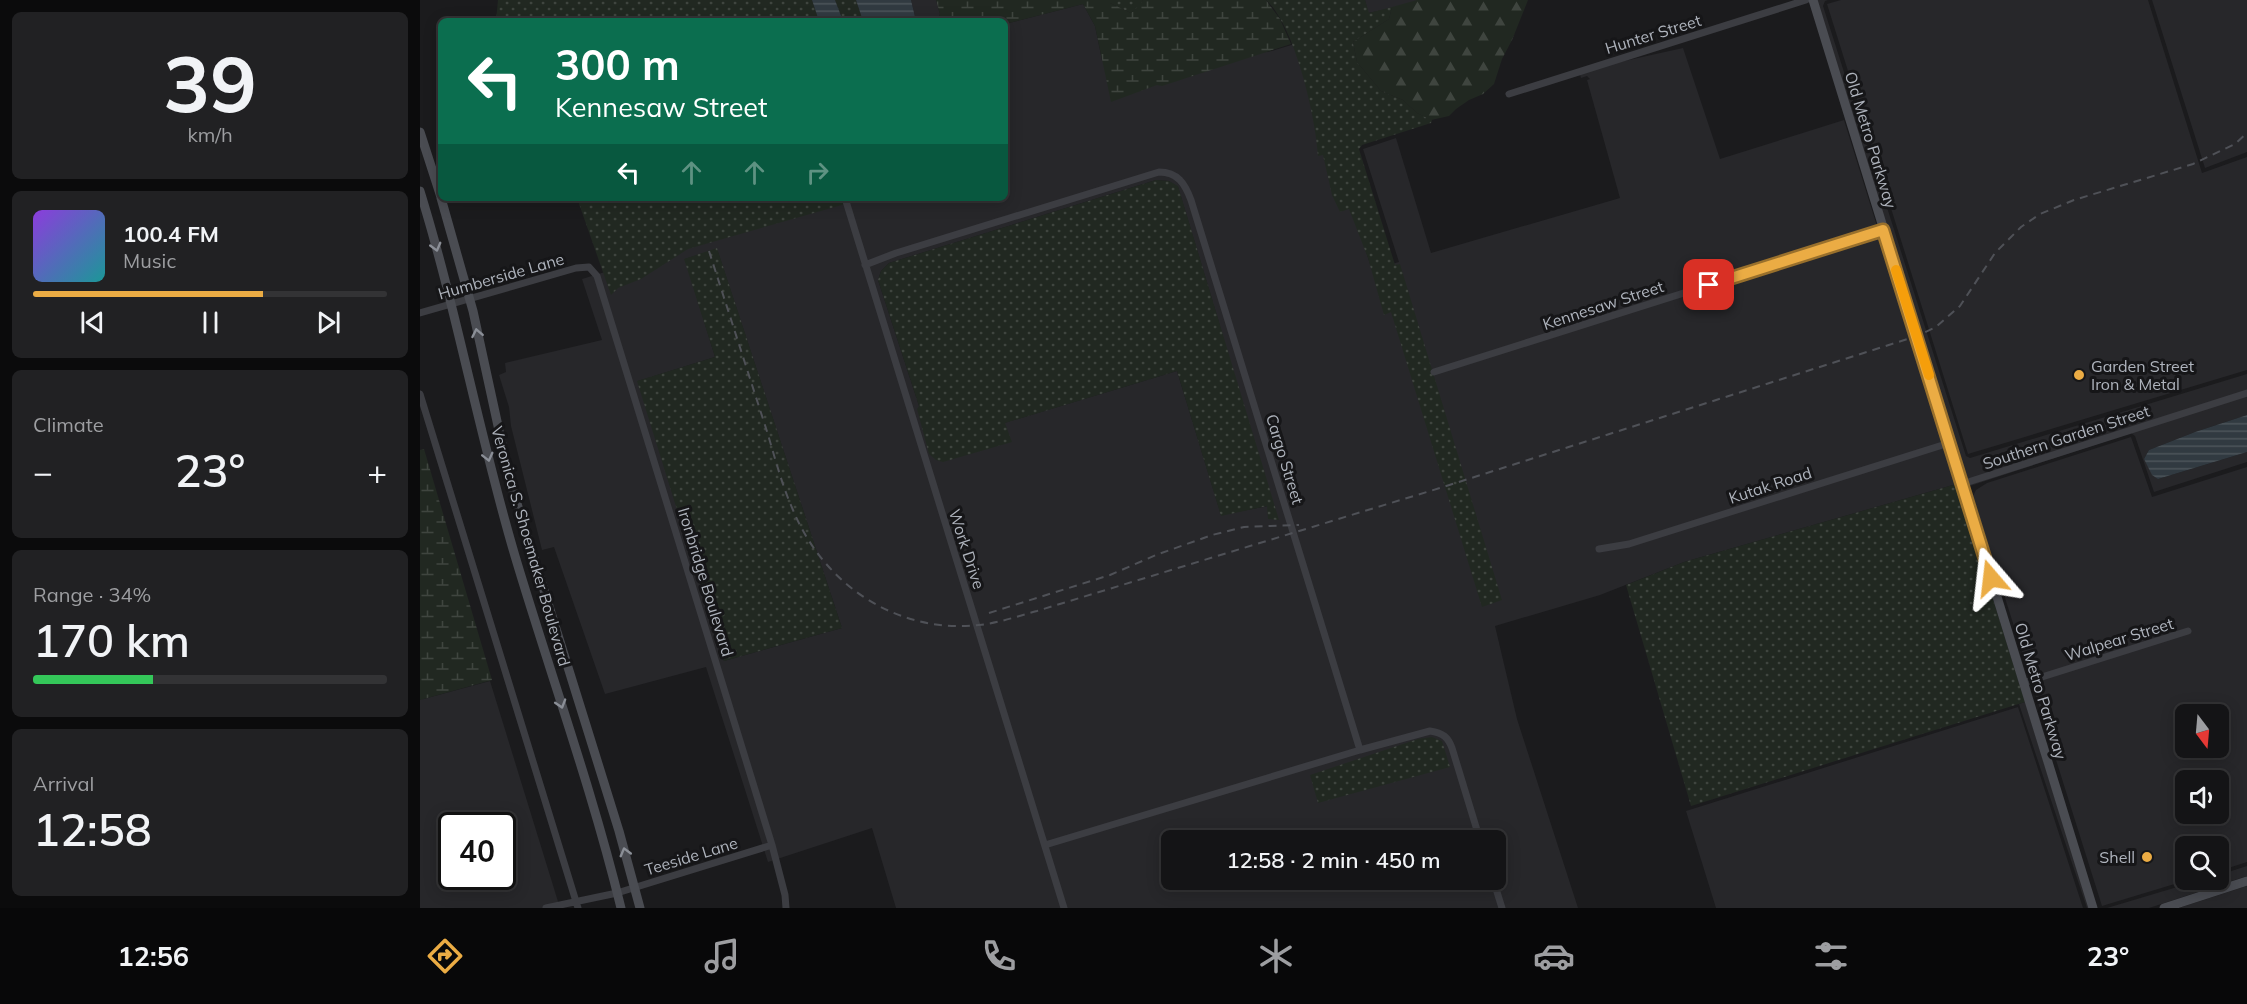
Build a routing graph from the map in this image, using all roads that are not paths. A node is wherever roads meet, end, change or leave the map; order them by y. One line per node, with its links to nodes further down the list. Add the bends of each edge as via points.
1 (1806, 0): 3 (street, Hunter Street)
2 (1813, 0): 9 (street, Old Metro Parkway)
3 (1509, 94)
4 (420, 132): 5 (street, Veronica S. Shoemaker Boulevard)
5 (438, 189)
6 (420, 191): 13 (street, Veronica S. Shoemaker Boulevard, one-way to 13)
7 (442, 201): 12 (street, Veronica S. Shoemaker Boulevard)
8 (846, 201): 10 (street, Work Drive)
9 (1883, 230): 15 (street, Kennesaw Street); 18 (street, Old Metro Parkway)
10 (865, 264): 23 (street, Cargo Street, via 1158,172 1178,176 1191,200); 26 (street, Work Drive)
11 (589, 267): 12 (street, Humberside Lane); 25 (street, Ironbridge Boulevard, via 597,276)
12 (470, 298): 13 (street, Humberside Lane); 28 (street, Veronica S. Shoemaker Boulevard, one-way to 12, via 510,481)
13 (451, 304): 14 (street, Humberside Lane); 30 (street, Veronica S. Shoemaker Boulevard, one-way to 30, via 488,460 608,852)
14 (420, 313)
15 (1434, 372)
16 (2247, 393): 19 (street, Southern Garden Street)
17 (420, 394): 31 (street)
18 (1949, 443): 19 (street, Old Metro Parkway); 20 (street, Kutak Road, via 1629,544)
19 (1962, 484): 22 (street, Old Metro Parkway)
20 (1599, 549)
21 (2188, 631): 22 (street, Walpear Street)
22 (2023, 683): 38 (street, Old Metro Parkway)
23 (1360, 750): 24 (street, via 1430,731 1441,732 1449,739); 26 (street)
24 (1477, 830)
25 (772, 845): 28 (street, Teeside Lane); 35 (street, Ironbridge Boulevard)
26 (1045, 845): 36 (street, Work Drive)
27 (2247, 881): 39 (street)
28 (635, 888): 30 (street, Teeside Lane); 34 (street, Veronica S. Shoemaker Boulevard)
29 (1496, 890): 37 (street)
30 (617, 893): 31 (street, Teeside Lane); 33 (street, Veronica S. Shoemaker Boulevard)
31 (577, 905): 32 (street, Teeside Lane)
32 (546, 908)
33 (621, 908)
34 (640, 908)
35 (786, 908)
36 (1064, 908)
37 (1502, 908)
38 (2093, 908)
39 (2164, 908)

